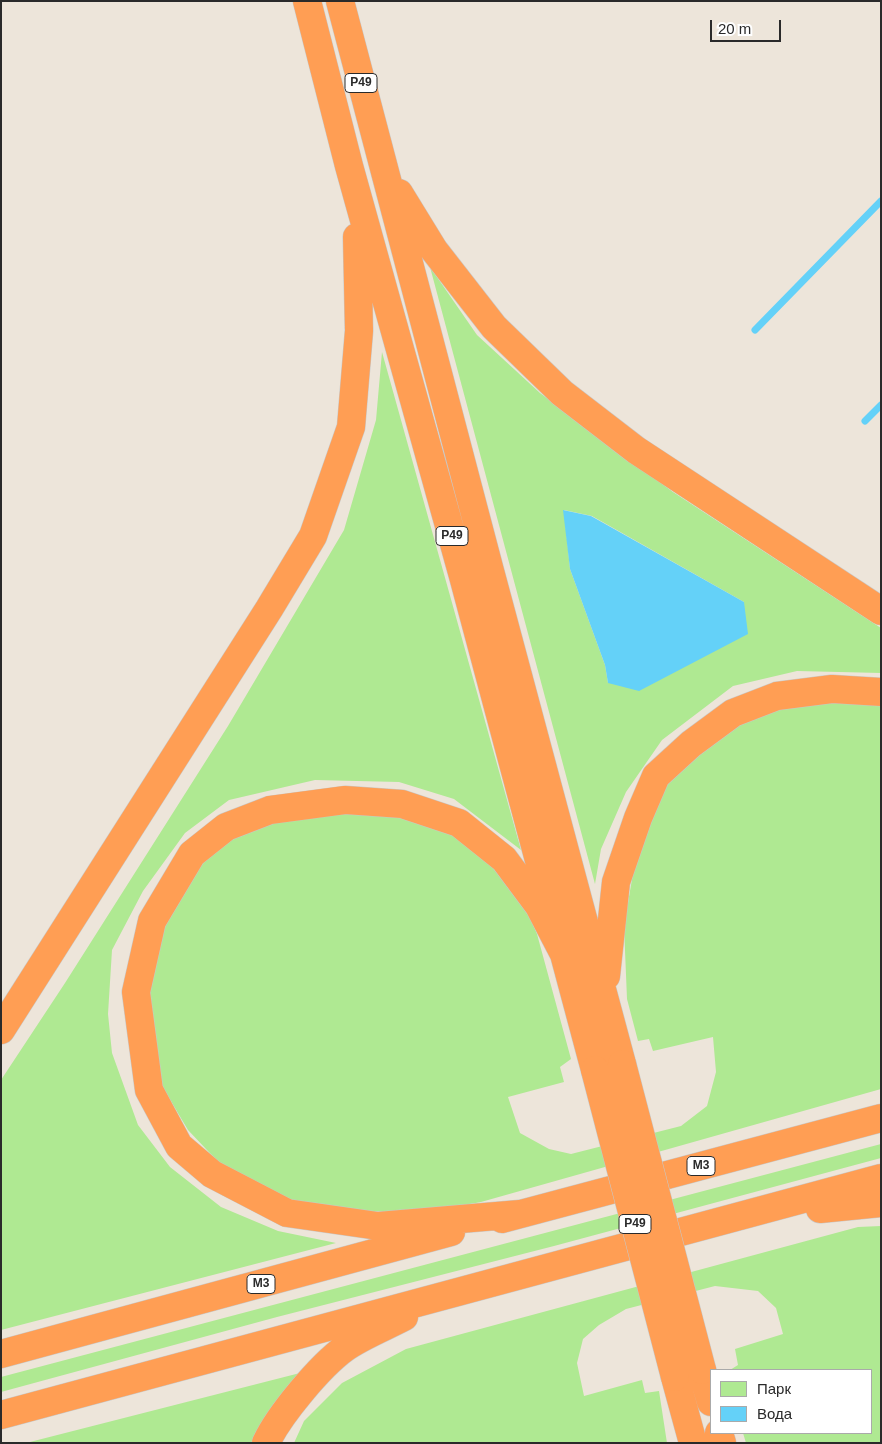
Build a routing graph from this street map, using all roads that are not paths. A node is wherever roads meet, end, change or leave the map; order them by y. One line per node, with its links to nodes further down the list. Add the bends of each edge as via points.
1 (307, 1): 3 (highway, Р49)
2 (340, 1): 4 (highway, Р49)
3 (349, 166): 7 (highway, Р49); 9 (highway, via 358,249 360,331 351,427 313,536)
4 (383, 166): 5 (highway, via 434,250 488,320 562,393 636,450); 8 (highway, Р49)
5 (881, 611)
6 (881, 692): 8 (highway, via 832,689 777,696 733,713 691,744 656,776 616,882)
7 (564, 954): 15 (highway, via 539,906 504,859 460,824 402,804 345,800 270,810 226,827 192,854 152,920 136,992 149,1090 179,1146 212,1174 287,1213 378,1226); 19 (highway, Р49, bridge)
8 (604, 997): 20 (highway, Р49, bridge)
9 (1, 1030)
10 (881, 1106): 12 (highway)
11 (881, 1118): 12 (highway, М3)
12 (812, 1136): 15 (highway, М3)
13 (881, 1178): 16 (highway)
14 (881, 1203): 16 (highway)
15 (520, 1214): 18 (highway, М3)
16 (730, 1219): 17 (highway)
17 (453, 1292): 21 (highway); 22 (highway, via 346,1348 311,1380 272,1430)
18 (1, 1354)
19 (675, 1377): 23 (highway); 24 (highway, Р49)
20 (710, 1398)
21 (1, 1415)
22 (266, 1443)
23 (682, 1443)
24 (693, 1443)

